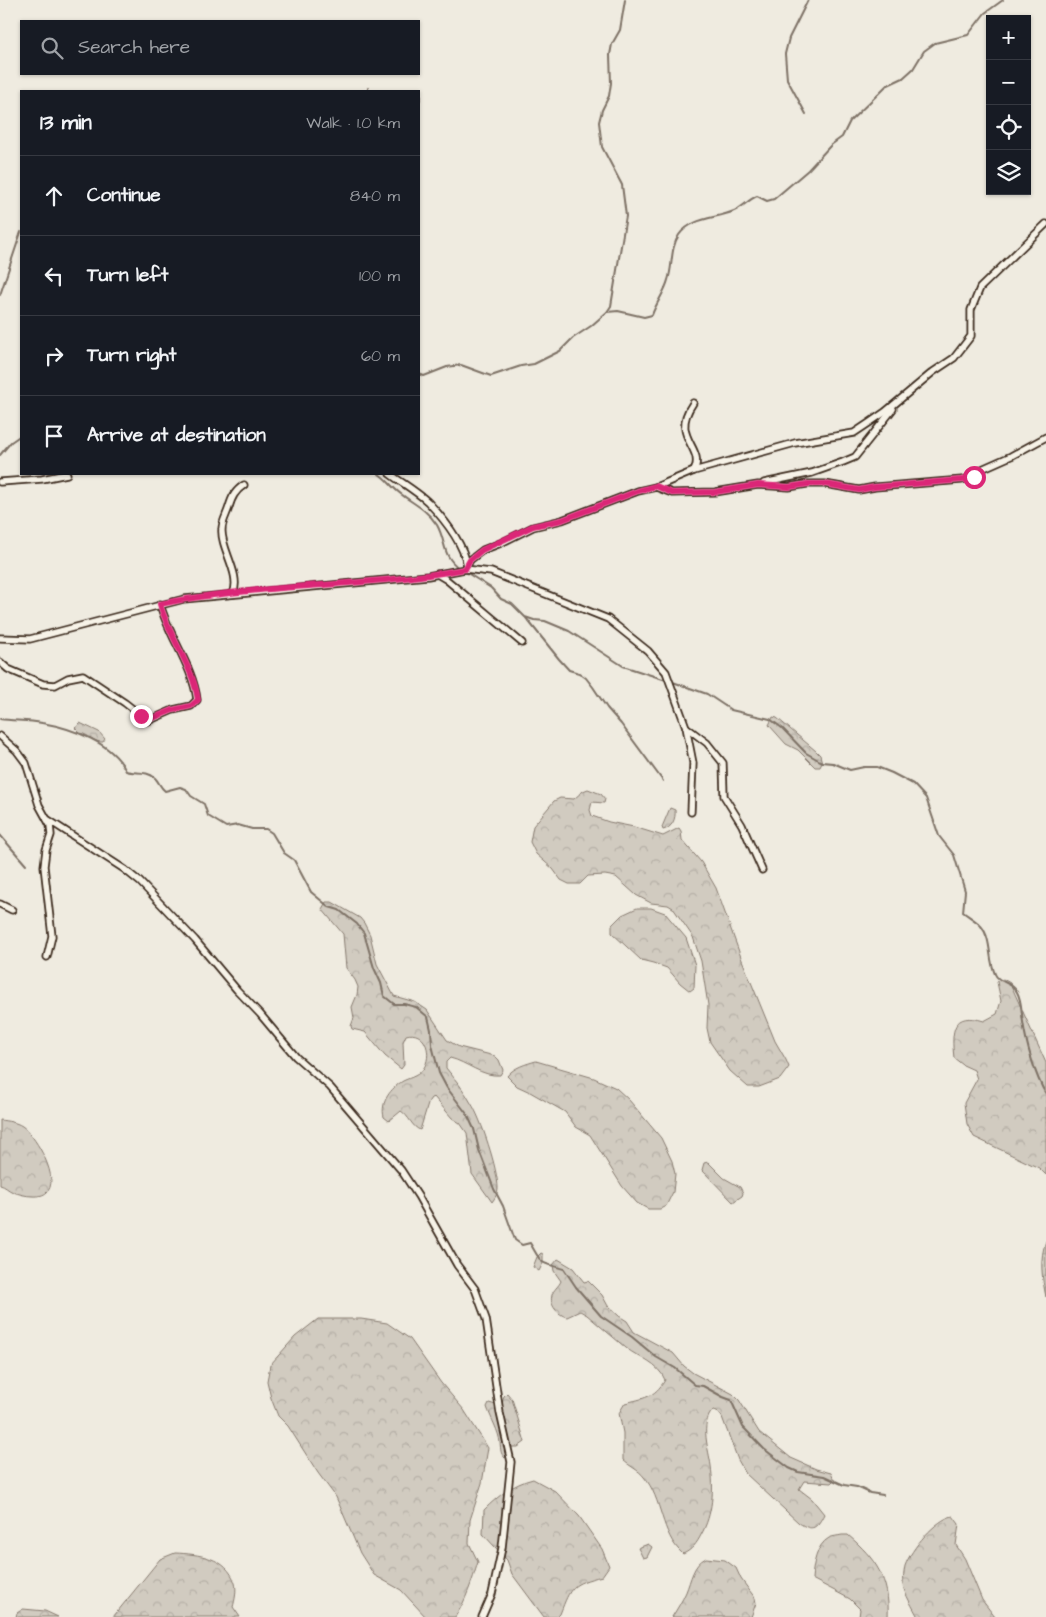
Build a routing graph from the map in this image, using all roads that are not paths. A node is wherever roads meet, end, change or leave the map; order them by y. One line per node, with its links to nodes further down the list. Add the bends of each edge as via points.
1 (1046, 224): 2 (street, via 980,288 971,310 971,336 954,358)
2 (902, 397): 5 (street, via 854,433 795,443); 10 (street, via 854,457 812,473)
3 (693, 403): 5 (street, via 684,418 684,427 697,459)
4 (1046, 437): 10 (street, via 984,468 974,477 962,480 859,490 825,484)
5 (694, 471): 11 (street)
6 (61, 475): 8 (street)
7 (391, 475): 12 (street, via 428,502 459,542)
8 (0, 482)
9 (244, 485): 14 (street, via 233,496 222,530 233,572)
10 (758, 485): 11 (street, via 715,492 672,493)
11 (656, 486): 12 (street, via 562,520 533,526 482,550)
12 (466, 567): 13 (street); 19 (street, via 491,572 608,619 648,651 666,672)
13 (437, 574): 14 (street); 17 (street)
14 (233, 594): 15 (street)
15 (160, 604): 16 (street, via 30,639); 18 (street, via 196,687 198,700 191,706 148,720 83,675 55,685 43,684 8,669)
16 (0, 638)
17 (522, 643)
18 (0, 662)
19 (686, 727): 21 (street, via 693,763); 23 (street, via 707,743 723,763 724,796 742,825)
20 (0, 736): 22 (street, via 26,763 39,805)
21 (691, 812)
22 (48, 819): 26 (street, via 50,835 44,866 52,936); 27 (street, via 140,882 296,1057 330,1087 401,1170 475,1290 486,1319 511,1462 502,1548 492,1594)
23 (762, 870)
24 (0, 904): 25 (street)
25 (12, 910)
26 (48, 956)
27 (482, 1617)

